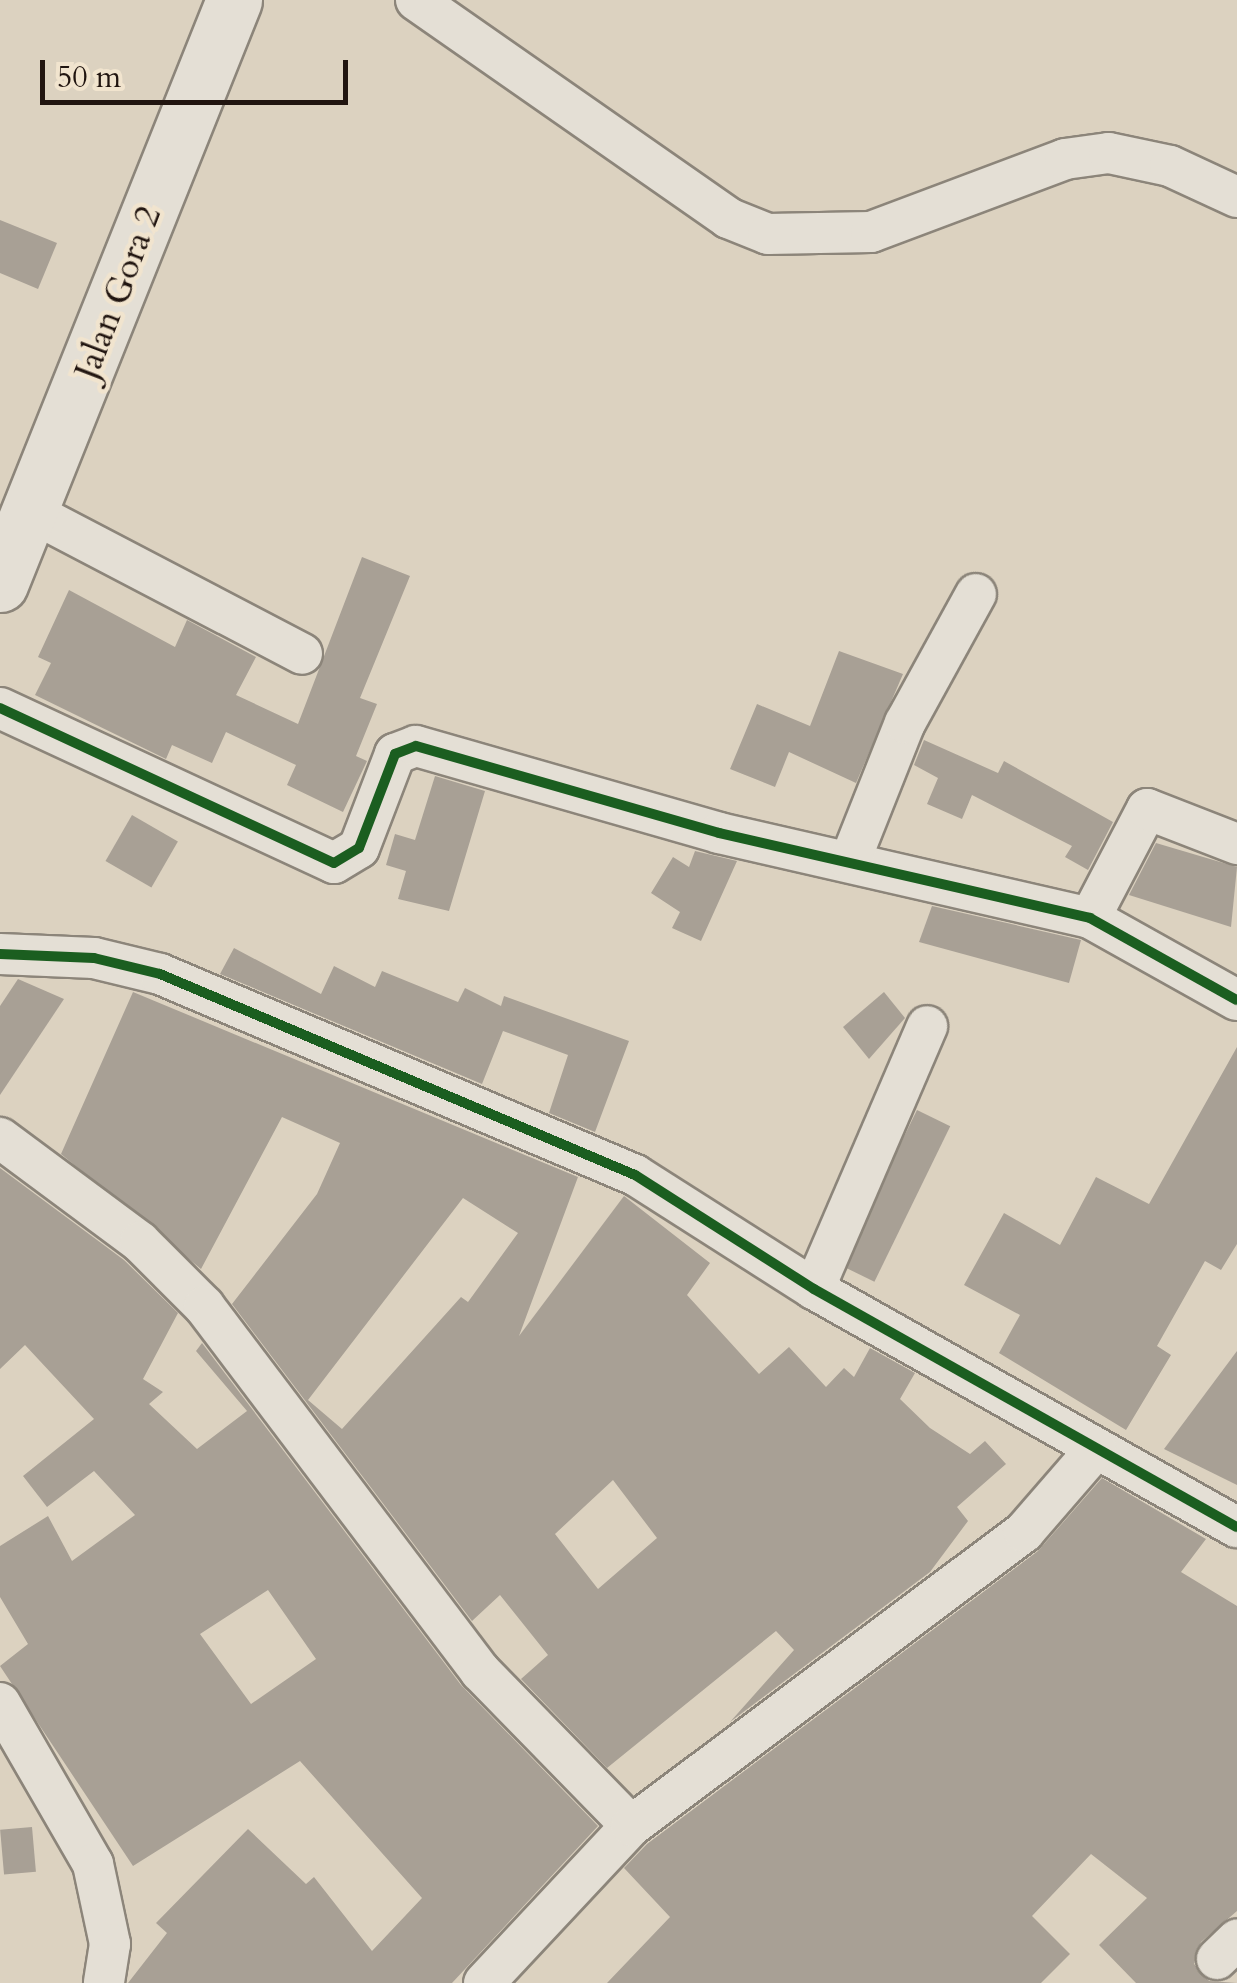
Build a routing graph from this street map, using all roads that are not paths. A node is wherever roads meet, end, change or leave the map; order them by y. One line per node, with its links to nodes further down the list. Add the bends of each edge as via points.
1 (234, 0): 4 (street, Jalan Gora 2)
2 (416, 0): 3 (street, via 728,218 768,234 871,232 1066,159 1109,153 1170,166)
3 (1237, 197)
4 (29, 511): 5 (street, Jalan Gora 2); 7 (street)
5 (0, 584)
6 (976, 594): 10 (street, via 905,723)
7 (302, 654)
8 (0, 708): 10 (street, via 334,863 359,848 396,754 410,746)
9 (1237, 844): 11 (street, via 1147,808)
10 (850, 862): 11 (street)
11 (1090, 918): 13 (street)
12 (0, 954): 16 (street, via 94,958 160,974 635,1175)
13 (1237, 1000)
14 (927, 1026): 16 (street)
15 (0, 1138): 20 (street, via 140,1242 204,1306 480,1670)
16 (814, 1289): 17 (street)
17 (1096, 1449): 18 (street); 20 (street, via 1024,1532)
18 (1237, 1527)
19 (0, 1703): 21 (street, via 93,1864 110,1944)
20 (631, 1826): 22 (street)
21 (104, 1983)
22 (484, 1983)

